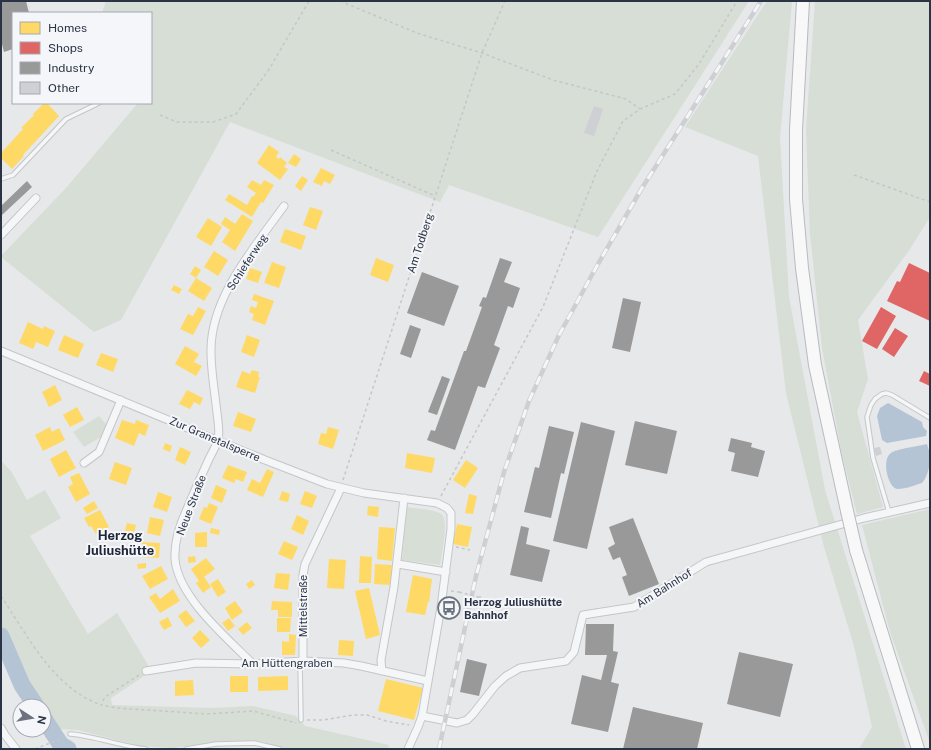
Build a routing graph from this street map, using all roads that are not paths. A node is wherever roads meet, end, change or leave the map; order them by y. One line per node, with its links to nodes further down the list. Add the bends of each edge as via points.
1 (803, 1): 32 (highway, bridge, via 796,130 796,200 815,364 856,550)
2 (97, 104): 3 (lane, via 66,119 13,175)
3 (1, 179)
4 (36, 198): 6 (street)
5 (284, 206): 10 (street, Schieferweg, via 239,269 218,315 211,340)
6 (1, 235)
7 (1, 350): 8 (street, Zur Granetalsperre)
8 (121, 400): 10 (street, Zur Granetalsperre); 11 (street, via 99,452)
9 (930, 418): 15 (lane, via 886,393 871,405 867,417 873,458)
10 (218, 440): 12 (street, Zur Granetalsperre); 19 (street, Neue Straße, via 186,511 177,537 175,559 179,578 196,605)
11 (84, 463)
12 (341, 488): 13 (street, Zur Granetalsperre); 18 (street, Mittelstraße, via 304,564)
13 (404, 498): 16 (street); 17 (street, Zur Granetalsperre, via 437,503 451,513)
14 (930, 503): 15 (street, Am Bahnhof)
15 (889, 512): 23 (street, Am Bahnhof, via 706,562 634,607 583,615 574,652 566,661 520,668 506,676 494,686 467,720 457,723)
16 (398, 564): 17 (street); 21 (street, via 381,660)
17 (446, 572): 22 (street)
18 (302, 661): 19 (street, Am Hüttengraben); 21 (street, Am Hüttengraben, via 344,663); 24 (lane)
19 (253, 664): 20 (street, Am Hüttengraben, via 196,663)
20 (146, 671)
21 (382, 671): 22 (street, Am Hüttengraben)
22 (428, 681): 23 (street)
23 (422, 716): 31 (street)
24 (301, 720)
25 (1, 728): 27 (street)
26 (70, 734): 28 (lane)
27 (16, 749)
28 (146, 749)
29 (186, 749): 30 (lane, via 216,744 254,743)
30 (280, 749)
31 (408, 749)
32 (918, 749)

